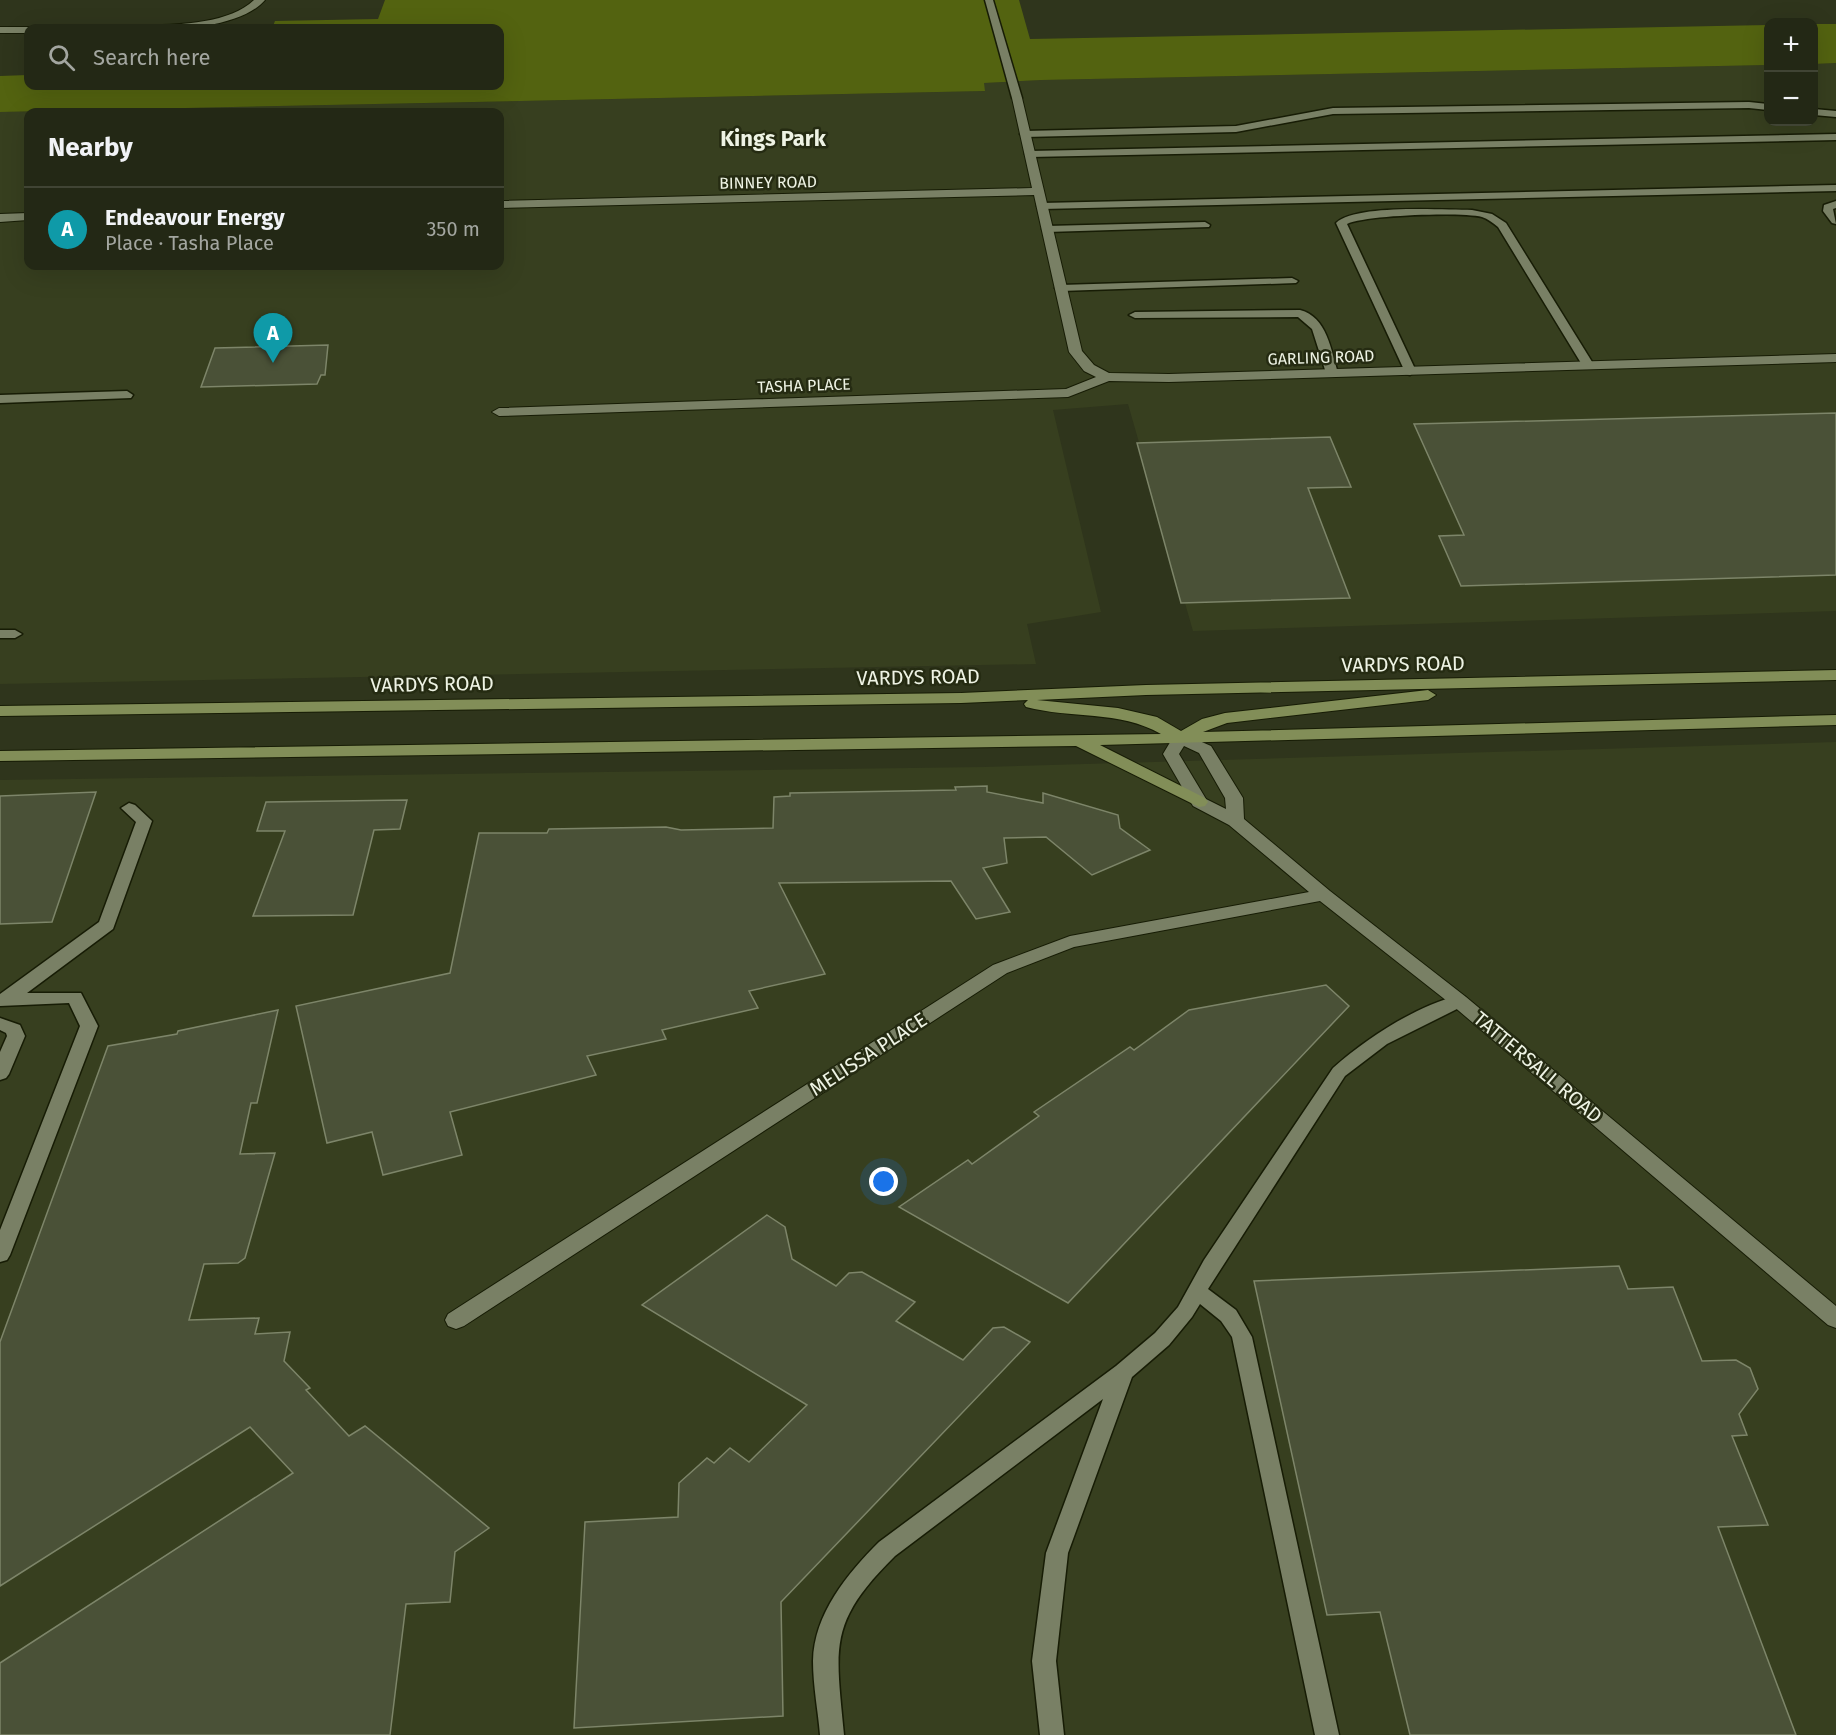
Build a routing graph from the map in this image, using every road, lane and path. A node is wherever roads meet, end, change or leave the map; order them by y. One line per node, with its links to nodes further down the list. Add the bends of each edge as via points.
1 (260, 0): 3 (street, via 252,10 237,17)
2 (989, 0): 6 (lane)
3 (194, 24)
4 (0, 30): 5 (street)
5 (24, 30)
6 (1017, 98): 10 (street)
7 (1764, 107): 10 (lane, via 1333,111 1236,129)
8 (1818, 112): 9 (lane)
9 (1836, 114)
10 (1025, 134): 12 (street)
11 (1836, 137): 12 (lane)
12 (1030, 154): 14 (street)
13 (1836, 188): 17 (lane)
14 (1038, 191): 16 (street, BINNEY ROAD); 17 (street)
15 (1836, 204): 20 (lane, via 1828,207 1828,212)
16 (504, 205)
17 (1042, 207): 22 (street)
18 (24, 217): 19 (street)
19 (0, 218)
20 (1836, 221)
21 (1205, 225): 22 (lane)
22 (1047, 229): 24 (street)
23 (1292, 281): 24 (lane)
24 (1061, 288): 30 (street, via 1076,352 1089,368)
25 (1135, 315): 29 (lane, via 1300,313 1310,316 1316,324)
26 (1836, 358): 27 (street, GARLING ROAD)
27 (1588, 365): 28 (street, GARLING ROAD); 28 (lane, via 1494,218 1472,213 1347,218 1341,223)
28 (1410, 371): 29 (street, GARLING ROAD)
29 (1332, 373): 30 (street, GARLING ROAD)
30 (1107, 377): 33 (street, TASHA PLACE, via 1068,393)
31 (126, 395): 32 (lane)
32 (0, 399)
33 (499, 412)
34 (1836, 675): 35 (main road, VARDYS ROAD)
35 (1541, 682): 36 (main road, VARDYS ROAD); 39 (main road, via 1225,718)
36 (961, 698): 37 (main road, VARDYS ROAD); 39 (main road, via 1118,713 1151,721)
37 (0, 711)
38 (1836, 720): 39 (main road)
39 (1181, 738): 40 (main road); 42 (street, via 1172,754); 44 (street, via 1205,750 1234,798)
40 (1077, 741): 41 (main road); 42 (main road)
41 (0, 756)
42 (1199, 802): 44 (street, TATTERSALL ROAD)
43 (129, 808): 46 (lane, via 144,821 107,925)
44 (1235, 822): 45 (street, TATTERSALL ROAD)
45 (1324, 895): 47 (street, TATTERSALL ROAD); 53 (street, MELISSA PLACE, via 1070,942 1000,969)
46 (3, 1000): 50 (lane, via 75,997 89,1026)
47 (1459, 1001): 51 (lane, via 1383,1037 1339,1072); 52 (street, TATTERSALL ROAD)
48 (0, 1024): 49 (lane, via 14,1029 16,1036)
49 (0, 1074)
50 (0, 1255)
51 (1196, 1292): 54 (lane, via 1162,1339); 57 (lane, via 1226,1312 1242,1337)
52 (1836, 1319)
53 (456, 1320)
54 (1123, 1372): 55 (lane, via 887,1549 852,1586 840,1609 825,1659); 56 (lane, via 1058,1553 1044,1661)
55 (832, 1735)
56 (1052, 1735)
57 (1327, 1735)

